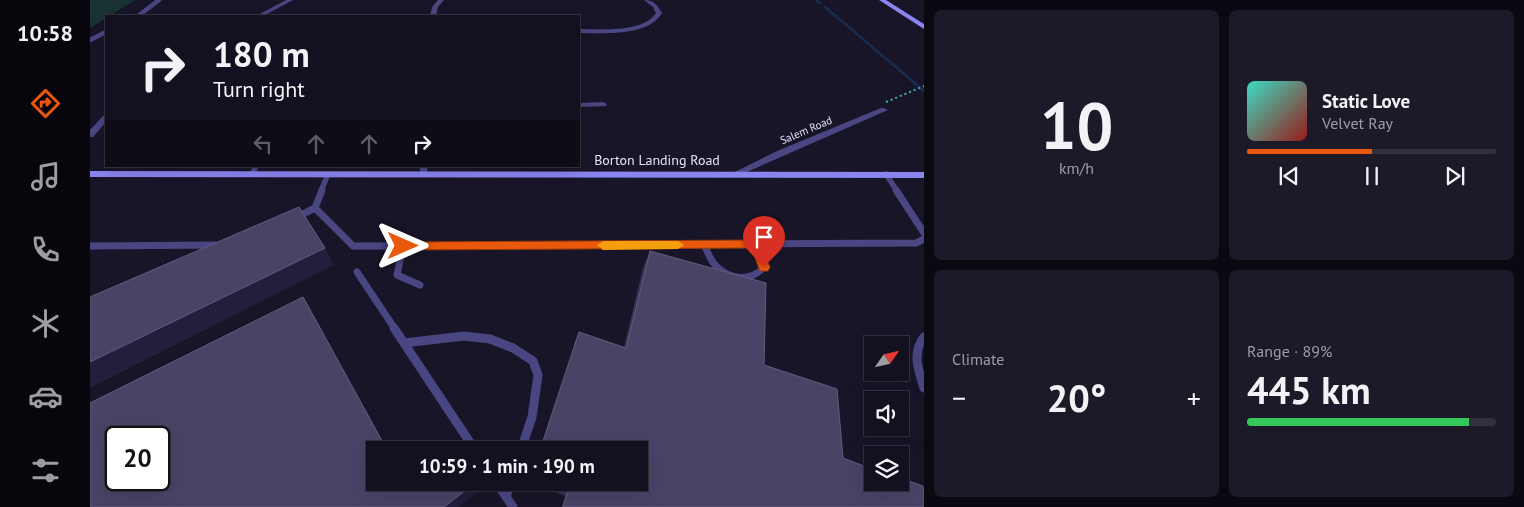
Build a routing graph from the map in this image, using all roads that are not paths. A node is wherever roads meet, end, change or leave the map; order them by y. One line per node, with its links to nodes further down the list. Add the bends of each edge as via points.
1 (159, 0): 6 (lane)
2 (290, 0): 7 (street)
3 (441, 0): 8 (street, via 434,7)
4 (647, 0): 10 (street, via 659,13 650,24 626,29)
5 (882, 0): 9 (street)
6 (139, 15)
7 (261, 15)
8 (433, 15)
9 (924, 28)
10 (580, 31)
11 (105, 32): 12 (lane)
12 (90, 40)
13 (603, 104): 14 (street)
14 (580, 105)
15 (884, 106): 20 (street, Salem Road)
16 (105, 119): 17 (street)
17 (90, 135)
18 (254, 170): 21 (street, Borton Landing Road); 22 (street, Borton Landing Road)
19 (424, 170): 20 (street, Borton Landing Road); 22 (street, Borton Landing Road)
20 (737, 173): 23 (street, Borton Landing Road)
21 (90, 174)
22 (328, 174): 25 (lane)
23 (886, 174): 24 (street, Borton Landing Road); 27 (lane)
24 (924, 175)
25 (315, 208): 26 (lane); 33 (lane, via 353,246)
26 (291, 220)
27 (924, 234)
28 (924, 239): 29 (lane, via 916,243)
29 (755, 244): 31 (lane); 31 (lane, via 764,267 759,275 747,279 730,275 715,265)
30 (224, 245): 32 (lane, via 199,250)
31 (704, 245): 33 (lane)
32 (90, 246)
33 (403, 246): 35 (lane, via 398,275)
34 (357, 272): 37 (lane)
35 (420, 285)
36 (924, 338): 38 (lane, via 919,341 916,357)
37 (404, 343): 39 (lane); 40 (lane, via 464,336 481,338 513,348 533,361 538,375 532,416)
38 (924, 388)
39 (469, 441)
40 (524, 441)
41 (502, 491): 43 (lane)
42 (508, 491): 43 (lane)
43 (506, 497): 44 (lane)
44 (513, 507)

